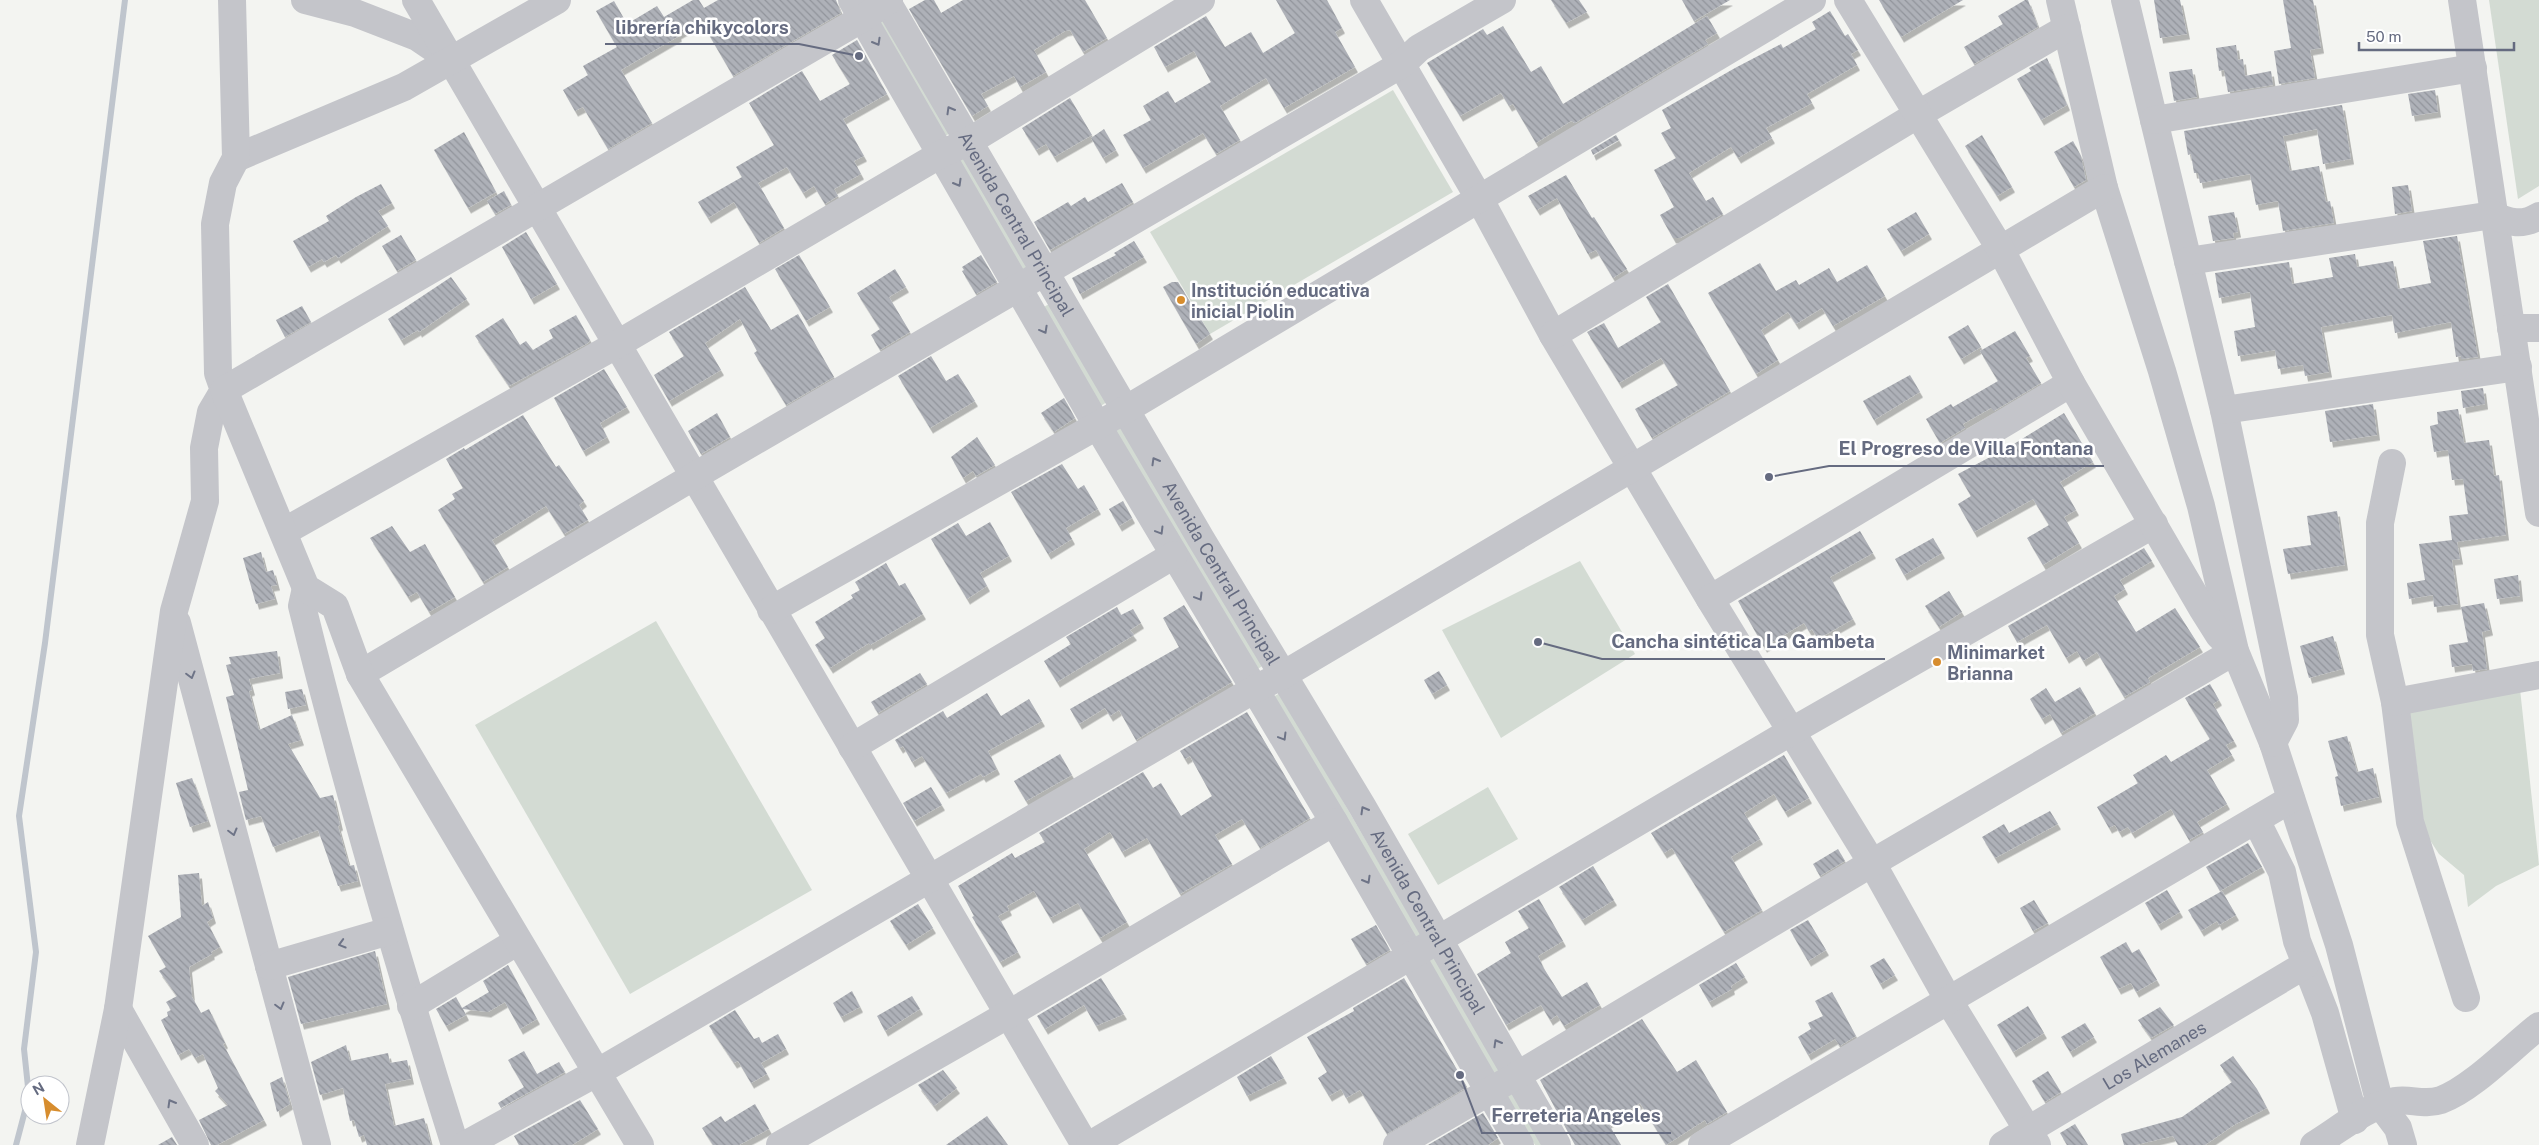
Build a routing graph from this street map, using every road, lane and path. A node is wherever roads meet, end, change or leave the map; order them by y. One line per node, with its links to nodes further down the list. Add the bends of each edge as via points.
1 (232, 0): 23 (street)
2 (305, 0): 16 (street, via 417,36)
3 (416, 0): 16 (street)
4 (557, 0): 16 (street)
5 (887, 0): 14 (street); 21 (street, Avenida Central Principal, one-way to 5)
6 (1201, 0): 21 (street)
7 (1364, 0): 17 (street)
8 (1502, 0): 17 (street, via 1419,48)
9 (1812, 0): 25 (street)
10 (1848, 0): 19 (street)
11 (2060, 0): 15 (street)
12 (2126, 0): 20 (street)
13 (2462, 0): 18 (street)
14 (858, 9): 22 (street, Avenida Central Principal, one-way to 22); 26 (street)
15 (2067, 28): 19 (street); 24 (street)
16 (453, 61): 23 (street, via 404,87); 26 (street)
17 (1402, 64): 25 (street); 31 (street)
18 (2473, 68): 20 (street); 27 (street)
19 (1917, 115): 29 (street); 35 (street)
20 (2154, 120): 30 (street)
21 (968, 142): 22 (street); 31 (street, Avenida Central Principal)
22 (941, 154): 32 (street, Avenida Central Principal, one-way to 32); 36 (street)
23 (236, 158): 39 (street, via 223,184 215,224 218,373)
24 (2104, 188): 29 (street); 54 (street, via 2201,506)
25 (1479, 198): 35 (street); 40 (street)
26 (537, 210): 36 (street); 39 (street)
27 (2493, 215): 28 (street, via 2516,223); 30 (street); 33 (street)
28 (2539, 216)
29 (2001, 250): 38 (street); 44 (street)
30 (2188, 261): 41 (street)
31 (1046, 273): 32 (street); 40 (street, Avenida Central Principal)
32 (1020, 287): 42 (street, Avenida Central Principal, one-way to 42); 45 (street)
33 (2511, 328): 34 (street); 37 (street)
34 (2539, 328)
35 (1553, 335): 44 (street)
36 (616, 345): 45 (street); 48 (street)
37 (2518, 367): 41 (street); 46 (street)
38 (2071, 383): 47 (street); 51 (street)
39 (224, 390): 48 (street); 53 (street, via 212,412 204,448 205,501)
40 (1125, 410): 42 (street); 56 (street, Avenida Central Principal, one-way to 40)
41 (2224, 410): 61 (street, via 2284,698 2285,720)
42 (1097, 425): 49 (street, Avenida Central Principal, one-way to 49); 52 (street)
43 (2392, 463): 59 (street, via 2380,523 2379,568 2380,635)
44 (1633, 469): 51 (street); 56 (street)
45 (693, 477): 52 (street); 55 (street)
46 (2539, 513)
47 (2154, 524): 54 (street, via 2219,635); 60 (street)
48 (285, 532): 50 (street)
49 (1174, 556): 58 (street, Avenida Central Principal, one-way to 58); 62 (street)
50 (306, 588): 55 (street, via 335,606); 68 (street, via 302,606)
51 (1710, 599): 60 (street)
52 (772, 610): 62 (street)
53 (174, 612): 73 (street, one-way to 73); 77 (street)
54 (2235, 651): 61 (street); 66 (street)
55 (360, 674): 70 (street)
56 (1283, 675): 58 (street); 69 (street, Avenida Central Principal, one-way to 56)
57 (2539, 675): 59 (street)
58 (1254, 689): 65 (street, Avenida Central Principal, one-way to 65); 67 (street)
59 (2395, 702): 74 (street, via 2410,822)
60 (1792, 730): 66 (street); 69 (street)
61 (2273, 743): 63 (street)
62 (852, 747): 67 (street)
63 (2291, 799): 64 (street); 83 (street, via 2339,945)
64 (2256, 820): 72 (street, via 2282,872); 75 (street)
65 (1334, 822): 71 (street, Avenida Central Principal, one-way to 71); 78 (street)
66 (1872, 863): 75 (street); 81 (street)
67 (929, 879): 78 (street); 80 (street)
68 (389, 931): 73 (street, one-way to 73); 76 (street)
69 (1437, 940): 71 (street); 81 (street, Avenida Central Principal, one-way to 69)
70 (518, 942): 76 (street); 80 (street)
71 (1411, 956): 82 (street, Avenida Central Principal); 94 (street)
72 (2305, 965): 84 (street, via 2326,1013); 85 (street, Los Alemanes)
73 (269, 966): 88 (street, one-way to 88)
74 (2466, 998)
75 (1949, 1001): 85 (street); 98 (street)
76 (411, 1006): 89 (street)
77 (118, 1009): 86 (street); 87 (street, one-way to 77)
78 (1009, 1014): 92 (street); 93 (street)
79 (2539, 1026): 83 (street, via 2469,1084 2442,1099 2423,1104 2398,1100)
80 (598, 1072): 90 (street); 91 (street)
81 (1516, 1076): 82 (street); 97 (street, Avenida Central Principal)
82 (1489, 1092): 95 (street); 96 (street, Avenida Central Principal)
83 (2380, 1104): 84 (street); 101 (street, via 2398,1128)
84 (2354, 1120): 100 (street)
85 (2032, 1138): 99 (street, Los Alemanes)
86 (90, 1145)
87 (195, 1145)
88 (317, 1145)
89 (455, 1145)
90 (466, 1145)
91 (640, 1145)
92 (780, 1145)
93 (1085, 1145)
94 (1090, 1145)
95 (1396, 1145)
96 (1520, 1145)
97 (1557, 1145)
98 (1702, 1145)
99 (2003, 1145)
100 (2314, 1145)
101 (2403, 1145)

